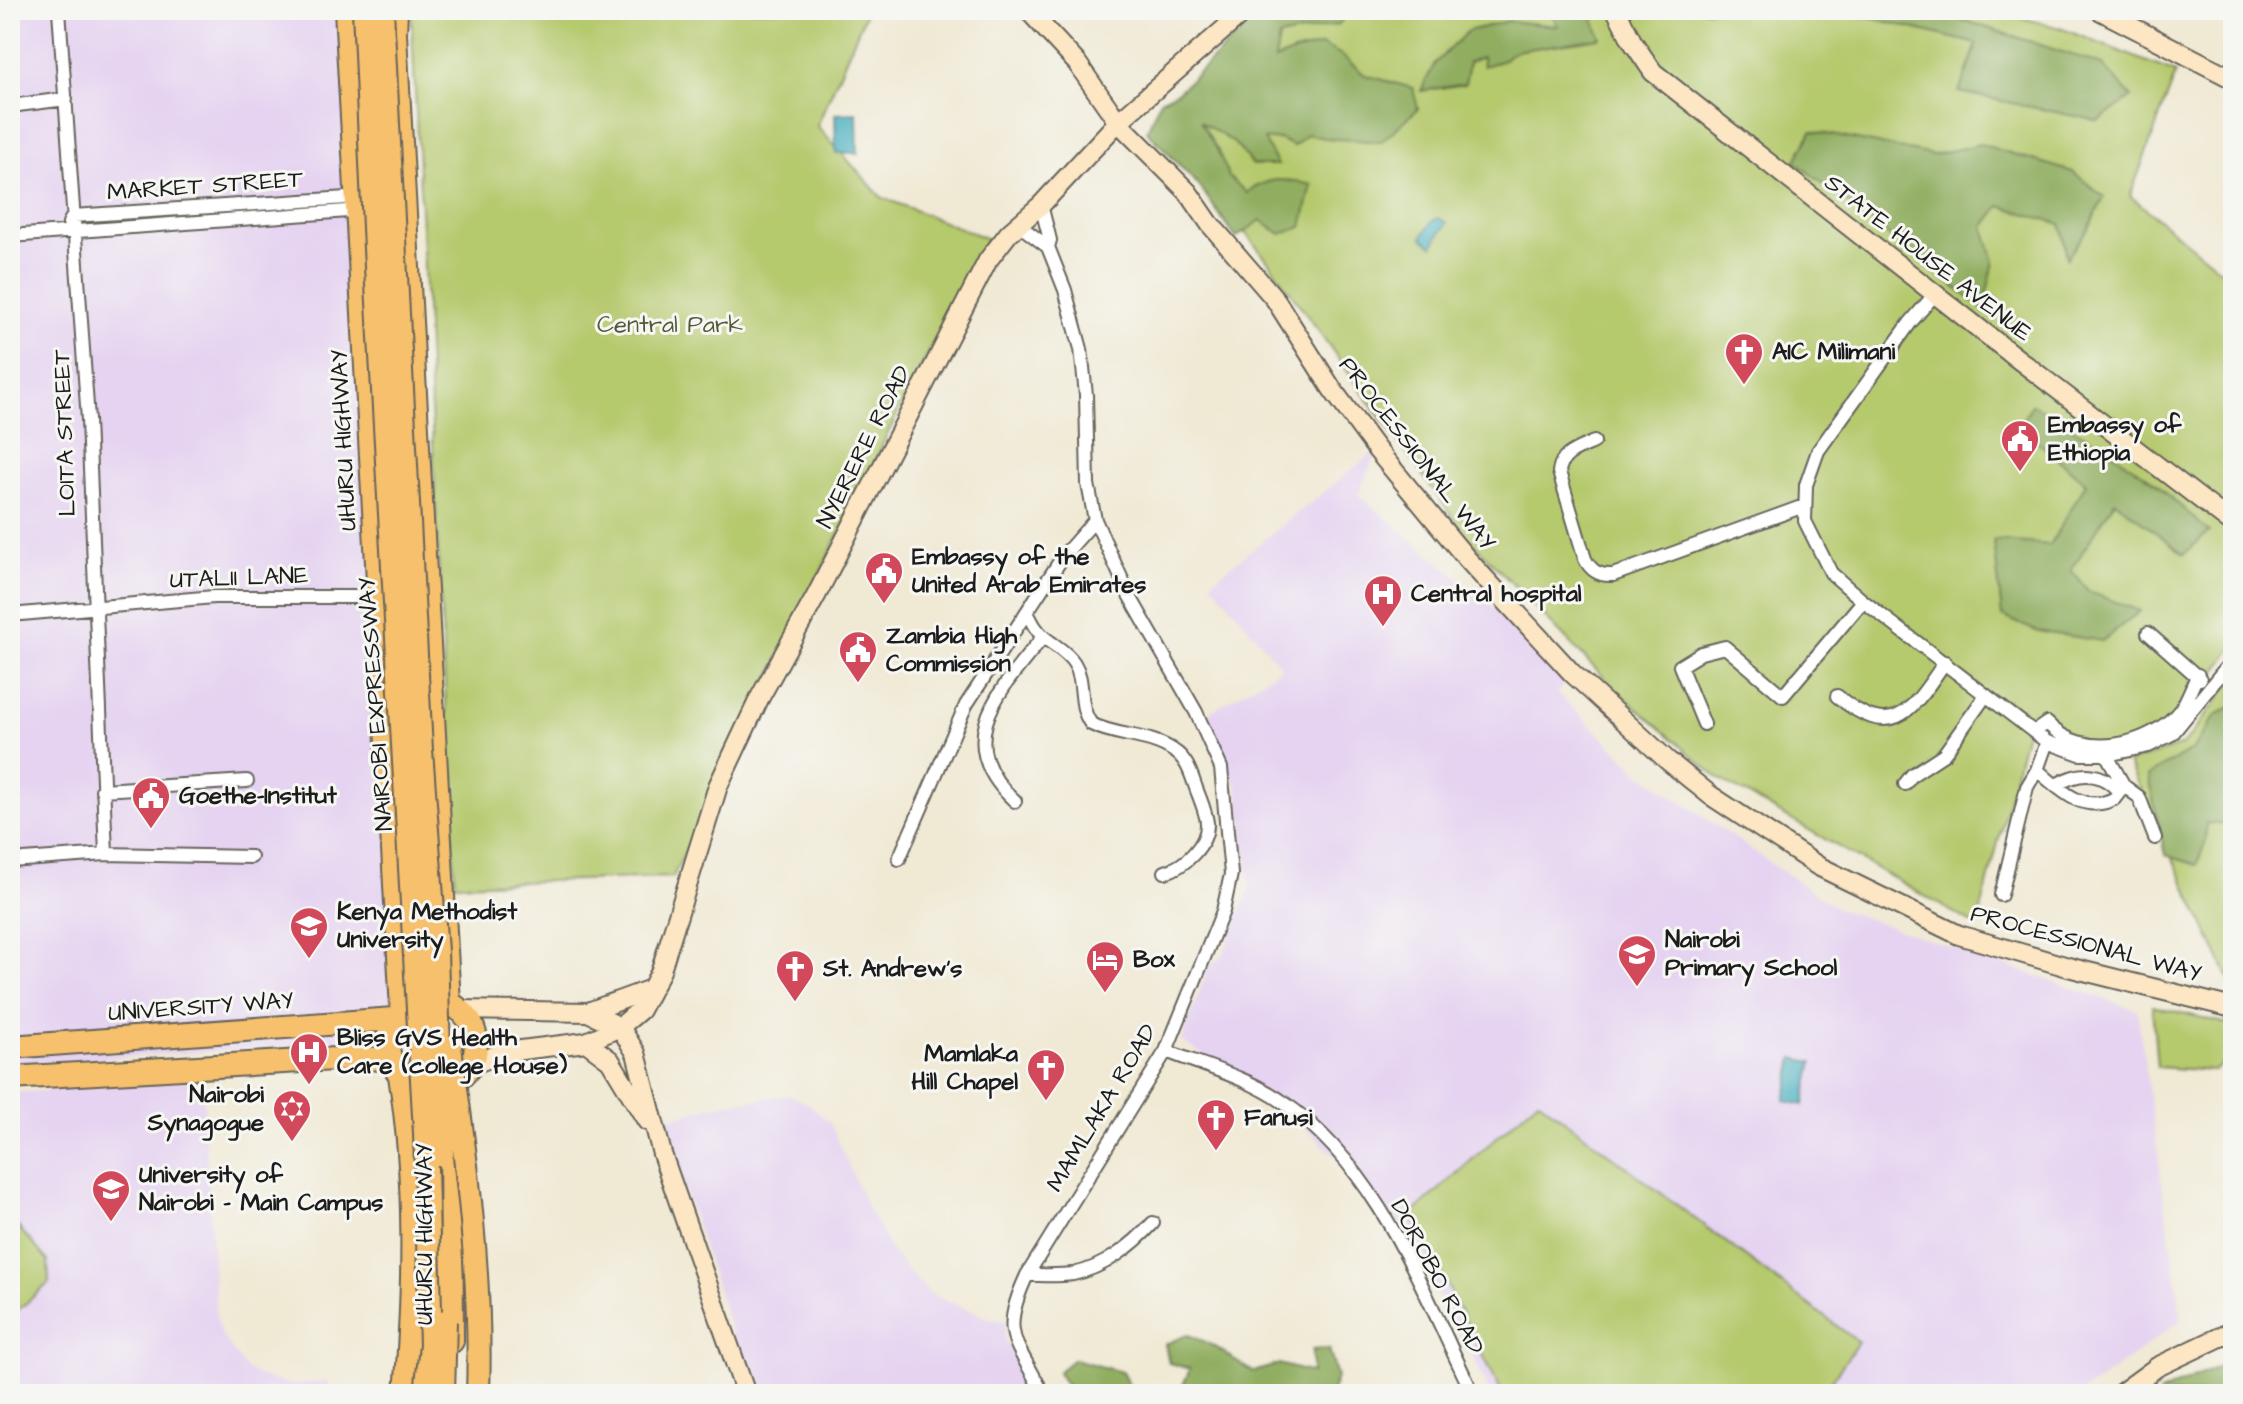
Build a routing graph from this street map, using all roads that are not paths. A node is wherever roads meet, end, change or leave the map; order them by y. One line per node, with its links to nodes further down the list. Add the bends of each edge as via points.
1 (59, 10): 11 (street)
2 (346, 10): 14 (highway, UHURU HIGHWAY)
3 (364, 10): 77 (highway, NAIROBI EXPRESSWAY, bridge, via 425,1117 431,1330)
4 (382, 10): 57 (highway, NAIROBI EXPRESSWAY, bridge)
5 (396, 10): 59 (highway)
6 (1028, 10): 13 (street, PROCESSIONAL WAY, via 1077,63)
7 (1246, 10): 13 (street, NYERERE ROAD)
8 (1616, 10): 21 (street, STATE HOUSE AVENUE, via 1653,72)
9 (2104, 11): 10 (street)
10 (2233, 79)
11 (66, 99): 12 (street); 16 (street)
12 (10, 106)
13 (1118, 122): 15 (street, NYERERE ROAD); 60 (street, PROCESSIONAL WAY, via 1188,192 1275,299 1377,450 1467,559 1572,673 1710,795 1818,866 1959,935)
14 (358, 204): 16 (street, MARKET STREET, via 347,198); 18 (street, MARKET STREET, via 348,211); 28 (highway, UHURU HIGHWAY)
15 (1041, 205): 17 (street, NYERERE ROAD); 20 (street, MAMLAKA ROAD)
16 (73, 216): 18 (street, MARKET STREET)
17 (1019, 225): 20 (street); 58 (street, NYERERE ROAD, via 988,260 759,699 718,786)
18 (69, 232): 19 (street, MARKET STREET); 27 (street, LOITA STREET, via 88,420)
19 (10, 236)
20 (1048, 247): 24 (street, MAMLAKA ROAD, via 1081,349 1088,484)
21 (1935, 294): 23 (street, via 1818,451); 25 (street, STATE HOUSE AVENUE)
22 (1594, 442): 23 (street, via 1565,457 1559,472 1585,559 1601,575)
23 (1804, 506): 26 (street, via 1805,521 1831,573)
24 (1095, 520): 29 (street, via 1064,555); 67 (street, MAMLAKA ROAD, via 1129,595 1196,712 1224,786 1229,889)
25 (2233, 524)
26 (1863, 601): 34 (street); 39 (street, via 1783,696 1725,647 1680,666)
27 (94, 609): 28 (street, UTALII LANE, via 214,597 365,597); 30 (street, UTALII LANE); 48 (street, LOITA STREET)
28 (380, 611): 63 (highway, UHURU HIGHWAY)
29 (1027, 612): 32 (street); 53 (street, via 966,705)
30 (10, 615)
31 (2148, 633): 35 (street)
32 (1043, 637): 49 (street, via 1000,690 985,731 988,770); 55 (street, via 1076,665 1091,724 1160,743 1177,752 1188,767 1207,829 1185,864)
33 (2233, 659): 36 (street)
34 (1945, 662): 37 (street); 38 (street, via 1916,704 1896,718 1872,720)
35 (2198, 675): 36 (street); 40 (street, via 2182,708 2147,735 2106,747 2061,737 2047,723)
36 (2206, 693): 42 (street, via 2172,734 2149,746)
37 (1986, 695): 40 (street); 45 (street, via 1944,754)
38 (1837, 696)
39 (1704, 724)
40 (2034, 732): 41 (street)
41 (2047, 742): 42 (street, via 2080,754); 43 (street)
42 (2106, 754): 47 (street)
43 (2037, 770): 46 (street); 56 (street, via 2027,787)
44 (247, 781): 48 (street)
45 (1905, 784)
46 (2058, 784): 47 (street, via 2084,774); 47 (street, via 2070,797 2089,805 2114,799)
47 (2121, 789): 50 (street, via 2139,797)
48 (102, 790): 51 (street, LOITA STREET)
49 (1015, 801)
50 (2155, 838)
51 (106, 854): 52 (street); 54 (street)
52 (251, 857)
53 (899, 859)
54 (10, 861)
55 (1165, 872)
56 (2001, 895)
57 (436, 951): 78 (highway, NAIROBI EXPRESSWAY, bridge); 80 (highway, bridge, via 471,1211 480,1335)
58 (651, 989): 61 (street, NYERERE ROAD); 62 (street)
59 (455, 1007): 62 (street); 63 (highway, via 425,1000); 70 (highway, via 468,1019 476,1041)
60 (2233, 1008)
61 (640, 1010): 64 (street, NYERERE ROAD); 68 (street)
62 (588, 1012): 64 (street)
63 (398, 1015): 66 (highway, UNIVERSITY WAY); 69 (highway, via 387,1047)
64 (620, 1027): 65 (street); 68 (street)
65 (586, 1042): 70 (street, via 505,1052); 72 (street, via 610,1060)
66 (10, 1047)
67 (1166, 1051): 74 (street, MAMLAKA ROAD); 83 (street, DOROBO ROAD, via 1262,1089 1327,1139 1396,1235)
68 (636, 1053): 72 (street)
69 (395, 1068): 70 (highway, via 421,1087 436,1088 451,1084); 71 (highway, via 353,1058); 76 (highway, UHURU HIGHWAY, via 404,1102 412,1233)
70 (467, 1070): 79 (highway, UHURU HIGHWAY, via 452,1107 450,1143)
71 (10, 1078)
72 (660, 1144): 81 (street)
73 (1153, 1223): 74 (street, via 1134,1243 1094,1267 1073,1274)
74 (1027, 1275): 82 (street, MAMLAKA ROAD, via 1014,1304 1012,1330)
75 (2233, 1331): 84 (street, via 2157,1367)
76 (406, 1394)
77 (426, 1394)
78 (443, 1394)
79 (451, 1394)
80 (478, 1394)
81 (746, 1394)
82 (1043, 1394)
83 (1473, 1394)
84 (2120, 1394)

